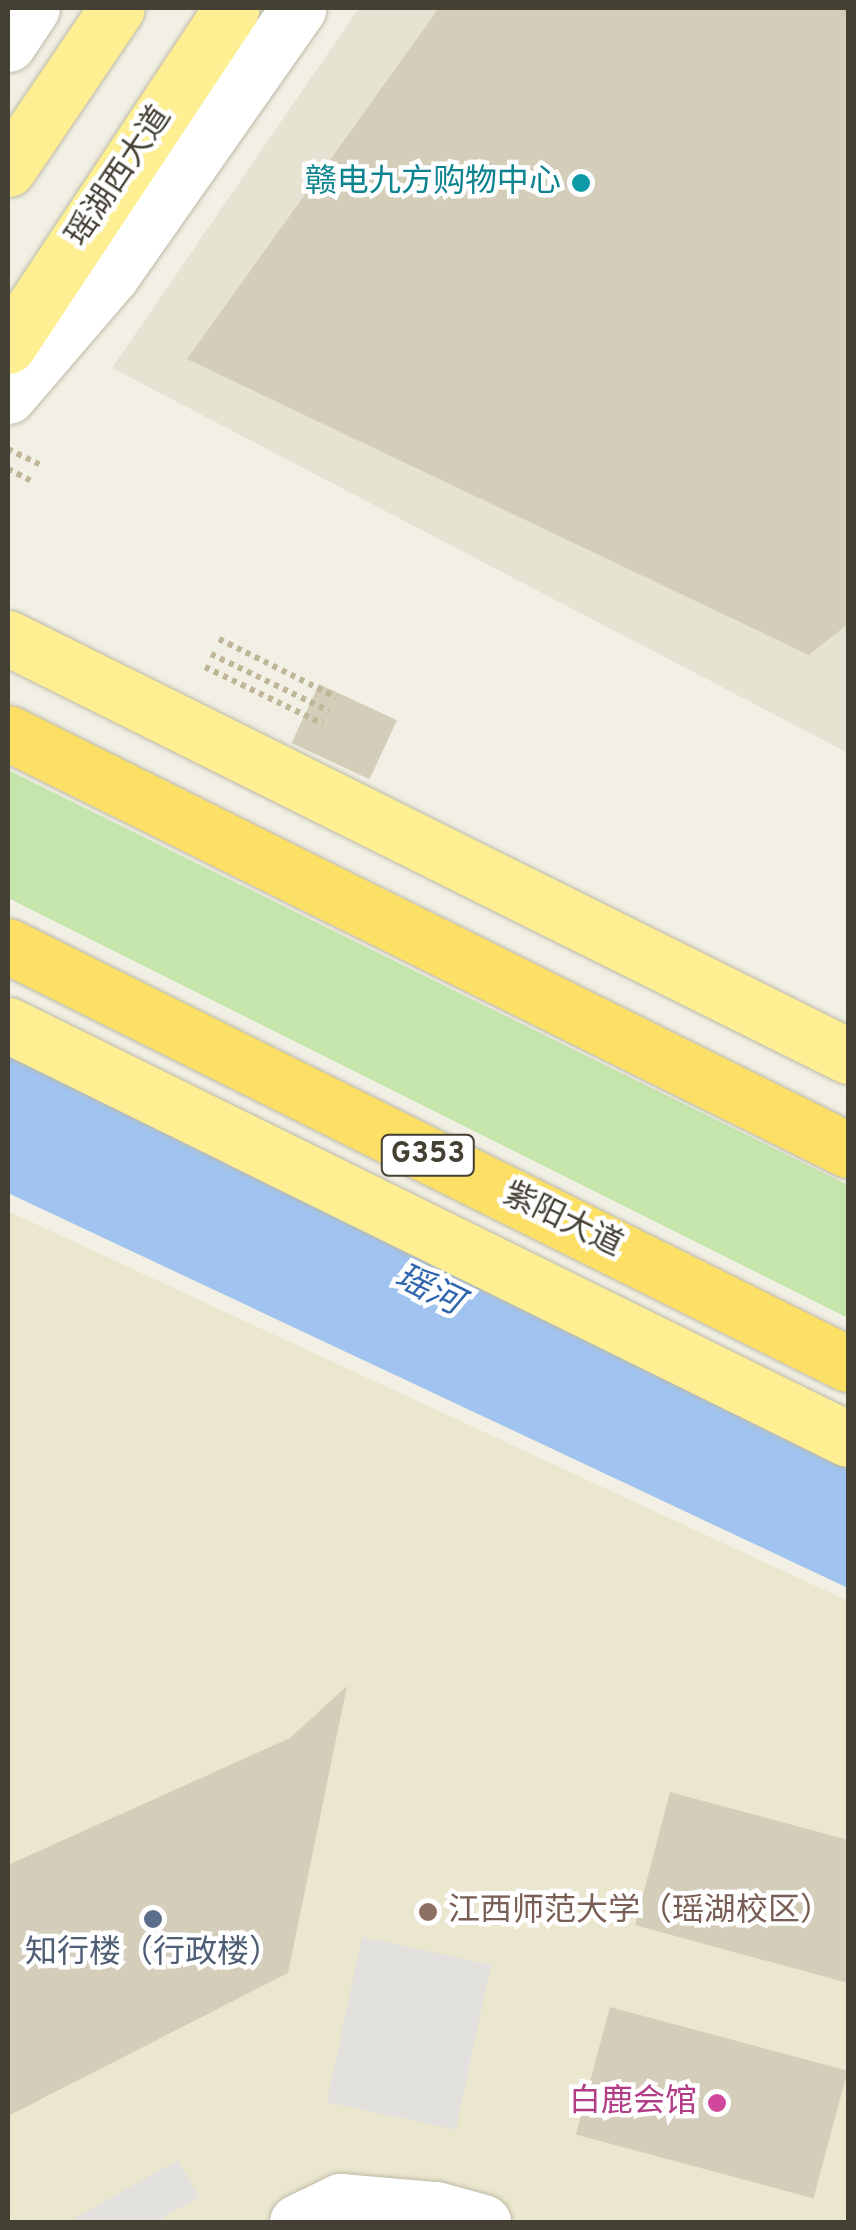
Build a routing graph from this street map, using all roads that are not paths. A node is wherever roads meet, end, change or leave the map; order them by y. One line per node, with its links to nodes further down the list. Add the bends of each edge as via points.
1 (117, 8): 4 (main road)
2 (232, 8): 5 (main road, 瑶湖西大道)
3 (300, 8): 6 (street, via 111,276)
4 (8, 169)
5 (8, 346)
6 (8, 396)
7 (8, 638): 11 (main road)
8 (8, 733): 12 (highway)
9 (8, 946): 13 (highway, 紫阳大道 / G353)
10 (8, 1024): 14 (main road)
11 (848, 1056)
12 (848, 1150)
13 (848, 1364)
14 (848, 1439)
15 (297, 2222): 16 (street, via 340,2201 436,2209)
16 (483, 2222)

